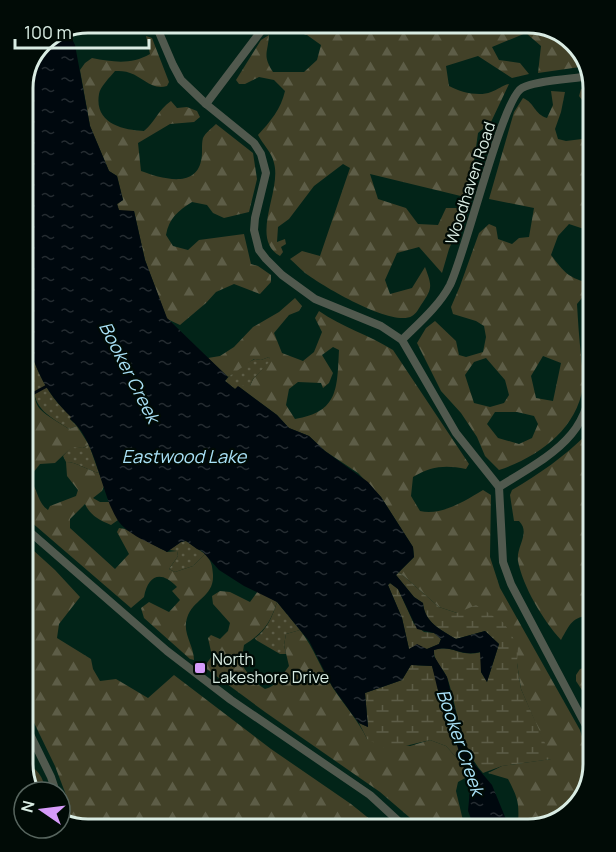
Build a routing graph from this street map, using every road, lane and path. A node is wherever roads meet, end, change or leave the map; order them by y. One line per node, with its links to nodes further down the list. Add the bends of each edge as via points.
1 (160, 33): 4 (street, via 181,80)
2 (259, 33): 4 (street)
3 (582, 77): 5 (street, Woodhaven Road, via 530,85 516,93 502,123 449,287)
4 (206, 104): 5 (street, via 254,143 261,154 266,173 254,230 259,250 266,259 315,299 381,326)
5 (402, 340): 7 (street, via 456,433)
6 (583, 417): 7 (street, via 563,445)
7 (499, 487): 9 (street, via 503,562)
8 (33, 535): 12 (street, via 167,651 370,795)
9 (583, 718)
10 (33, 742): 11 (street)
11 (52, 780)
12 (395, 819)

